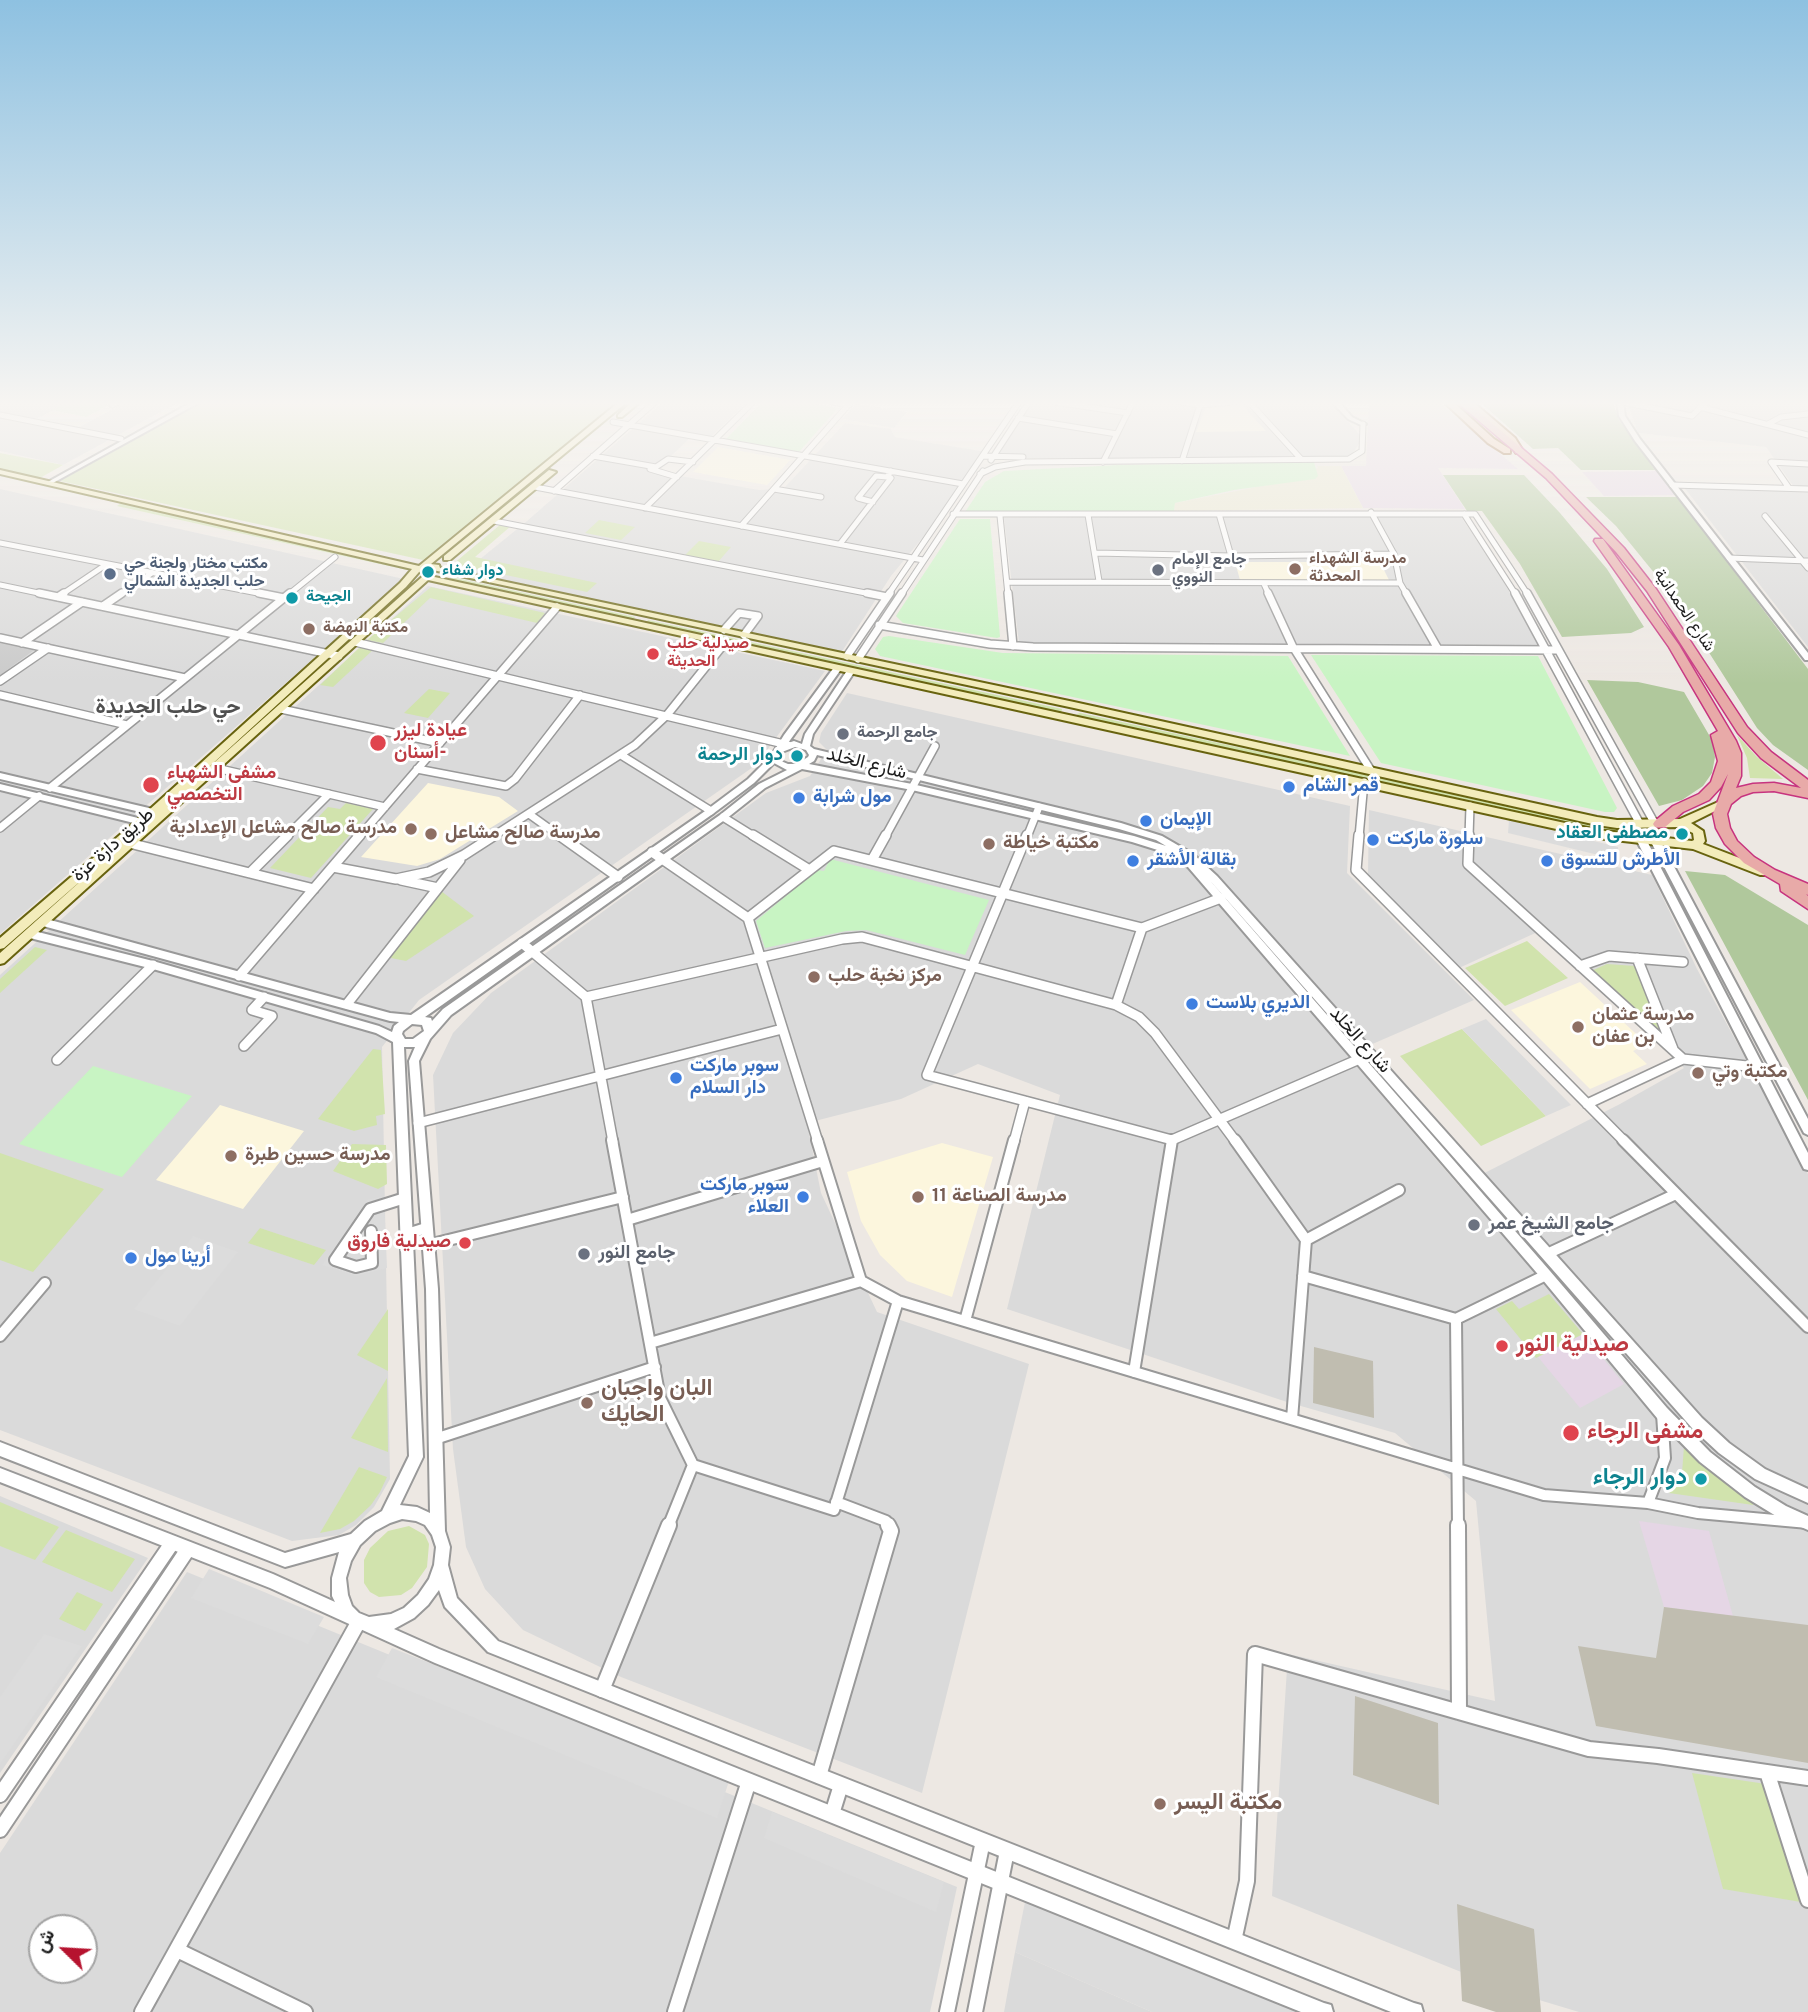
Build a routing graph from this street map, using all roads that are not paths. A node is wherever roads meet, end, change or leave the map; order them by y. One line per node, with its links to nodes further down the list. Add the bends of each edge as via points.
1 (69, 496): 19 (main road)
2 (107, 496): 16 (main road)
3 (509, 496): 43 (main road, طريق دارة عزة)
4 (524, 496): 28 (main road)
5 (580, 496): 20 (street)
6 (657, 496): 20 (street)
7 (768, 496): 29 (street)
8 (810, 496): 17 (street)
9 (860, 496): 18 (street)
10 (878, 496): 18 (street)
11 (956, 496): 36 (street)
12 (965, 496): 22 (street)
13 (1558, 496): 85 (highway, شارع الحمدانية, via 1606,548)
14 (1569, 496): 86 (highway, شارع الحمدانية, via 1651,589)
15 (1681, 496): 37 (street)
16 (116, 498): 19 (main road); 43 (main road)
17 (821, 498)
18 (873, 502): 31 (street)
19 (106, 504): 35 (main road)
20 (645, 508): 29 (street)
21 (1371, 512): 23 (street); 24 (street); 33 (street)
22 (953, 514): 26 (street); 38 (street)
23 (1219, 514): 25 (street); 34 (street)
24 (1464, 514): 71 (street, via 1504,573); 72 (street, via 1475,514 1516,573)
25 (1088, 515): 26 (street); 32 (street)
26 (1000, 516): 47 (street)
27 (1765, 516): 39 (street)
28 (494, 521): 42 (main road); 52 (street)
29 (741, 526): 31 (street)
30 (0, 543): 40 (street)
31 (840, 544): 36 (street)
32 (1095, 552): 34 (street); 46 (street)
33 (1394, 554): 34 (street); 49 (street)
34 (1231, 556)
35 (335, 557): 43 (main road); 53 (street)
36 (913, 558): 38 (street); 52 (street)
37 (1730, 558): 39 (street); 75 (street)
38 (923, 560): 59 (street)
39 (1805, 561): 41 (street)
40 (107, 564): 44 (street); 51 (street)
41 (1808, 568)
42 (437, 569): 43 (main road); 45 (main road); 57 (main road)
43 (417, 571): 45 (main road); 73 (main road, طريق دارة عزة)
44 (152, 573): 53 (street); 55 (street)
45 (428, 579): 56 (main road); 64 (main road)
46 (1099, 581): 47 (street); 48 (street)
47 (1007, 582): 67 (street)
48 (1264, 583): 49 (street); 68 (street)
49 (1400, 583): 70 (street)
50 (0, 585): 51 (street)
51 (58, 597): 54 (street)
52 (887, 597): 74 (street)
53 (284, 598): 61 (street)
54 (82, 602): 55 (street); 65 (street)
55 (103, 606): 61 (street)
56 (557, 607): 58 (main road); 79 (street)
57 (644, 615): 58 (main road); 60 (main road)
58 (636, 624): 66 (main road)
59 (879, 625): 67 (street); 76 (street)
60 (724, 630): 62 (main road); 62 (street, via 739,612 758,616)
61 (240, 634): 73 (street); 80 (street)
62 (744, 635): 74 (main road)
63 (0, 638): 65 (street)
64 (355, 642): 73 (main road); 79 (street)
65 (22, 643): 69 (street)
66 (724, 644): 77 (main road); 88 (street)
67 (1013, 646): 68 (street)
68 (1293, 647): 70 (street); 100 (street)
69 (48, 648): 80 (street); 81 (street)
70 (1438, 649): 71 (street)
71 (1545, 649): 72 (street); 123 (street)
72 (1558, 649): 124 (street)
73 (334, 655): 87 (main road); 118 (main road, طريق دارة عزة)
74 (847, 656): 76 (main road)
75 (1808, 658)
76 (858, 659): 84 (main road)
77 (838, 668): 78 (main road); 92 (street)
78 (851, 671): 89 (main road); 94 (street, via 809,734)
79 (498, 676): 83 (street); 91 (street)
80 (185, 678): 90 (street)
81 (0, 681)
82 (0, 695): 90 (street)
83 (580, 695): 88 (street); 99 (street, via 506,786)
84 (1074, 705): 89 (main road); 100 (main road)
85 (1711, 706): 112 (highway, شارع الحمدانية, via 1735,753 1734,776); 124 (highway, via 1710,722 1723,751 1723,772 1704,797)
86 (1726, 706): 102 (highway, via 1770,749); 106 (highway, شارع الحمدانية, via 1766,755)
87 (281, 709): 91 (street); 98 (main road)
88 (667, 715): 92 (street); 95 (street)
89 (1068, 718): 104 (main road)
90 (127, 725): 107 (street)
91 (440, 743): 99 (street)
92 (784, 745): 94 (street, شارع الخلد); 96 (street)
93 (935, 746): 103 (street)
94 (809, 749): 97 (street, via 811,760); 103 (street, شارع الخلد)
95 (621, 755): 115 (street); 119 (street)
96 (775, 757): 97 (street, via 782,766); 115 (street)
97 (800, 767): 103 (street); 120 (street, via 762,786)
98 (216, 768): 109 (street); 128 (main road)
99 (417, 769): 114 (street)
100 (1370, 769): 111 (main road)
101 (0, 776): 107 (street)
102 (1808, 776)
103 (915, 782): 116 (street); 133 (street)
104 (1364, 782): 113 (main road); 178 (street, via 1356,870)
105 (0, 787): 110 (street)
106 (1808, 787)
107 (50, 788): 118 (street)
108 (1808, 793): 112 (highway, via 1753,788)
109 (328, 794): 114 (street); 136 (street)
110 (39, 796): 121 (street); 125 (street)
111 (1491, 798): 117 (main road); 123 (main road, via 1597,821)
112 (1725, 802): 122 (main road); 137 (highway, شارع الحمدانية, via 1720,814 1732,844)
113 (1470, 806): 117 (main road); 159 (street, via 1468,864)
114 (385, 807): 134 (street)
115 (711, 811): 130 (street)
116 (1037, 811): 143 (street); 144 (street, via 1167,850 1191,865); 171 (street, شارع الخلد, via 1140,832 1190,856)
117 (1489, 811): 126 (main road)
118 (153, 812): 121 (main road, طريق دارة عزة)
119 (529, 814): 131 (street); 138 (street)
120 (723, 817): 132 (street); 135 (street)
121 (142, 822): 151 (main road, طريق دارة عزة)
122 (1682, 823): 124 (main road); 129 (main road, via 1698,831 1700,841)
123 (1640, 824): 124 (main road)
124 (1657, 824)
125 (0, 828)
126 (1642, 841): 127 (main road); 175 (street)
127 (1656, 842): 129 (main road); 181 (street)
128 (132, 844): 136 (street); 147 (main road)
129 (1694, 845): 137 (main road)
130 (652, 852): 132 (street); 138 (street)
131 (464, 855): 139 (street, via 429,872); 140 (street)
132 (663, 860): 146 (street); 152 (street)
133 (872, 860): 135 (street, via 834,851); 143 (street)
134 (333, 867): 139 (street); 141 (street)
135 (808, 869): 146 (street)
136 (250, 873): 141 (street)
137 (1770, 874): 142 (highway); 145 (highway)
138 (618, 877): 150 (street)
139 (396, 878): 140 (street)
140 (438, 888): 163 (street)
141 (314, 889): 160 (street)
142 (1808, 890)
143 (1003, 892): 148 (street); 158 (street)
144 (1221, 898): 148 (street); 172 (street)
145 (1808, 904)
146 (748, 919): 154 (street)
147 (44, 922): 149 (main road); 160 (street)
148 (1142, 928): 164 (street)
149 (30, 934): 151 (main road); 157 (street)
150 (522, 943): 152 (street); 165 (street)
151 (3, 948): 155 (main road)
152 (532, 952): 161 (street); 167 (street, via 447,1012)
153 (1637, 958): 156 (street); 159 (street, via 1609,956); 170 (street)
154 (761, 959): 158 (street, via 862,937); 161 (street); 166 (street)
155 (0, 960)
156 (1683, 962)
157 (153, 965): 162 (street); 174 (street)
158 (973, 965): 164 (street); 177 (street, via 927,1075)
159 (1580, 967): 170 (street)
160 (239, 976): 163 (street)
161 (586, 996): 176 (street)
162 (264, 997): 168 (street, via 379,1030); 169 (street, via 252,1010 272,1016)
163 (347, 1004): 165 (street)
164 (1116, 1005): 179 (street, via 1139,1017 1155,1033)
165 (413, 1018): 167 (street, via 427,1021); 168 (street, via 398,1029)
166 (782, 1029): 176 (street); 183 (street)
167 (426, 1036): 168 (street, via 415,1043); 180 (street, via 414,1061)
168 (398, 1040): 188 (street)
169 (244, 1046)
170 (1673, 1051): 173 (street)
171 (1371, 1054): 172 (street); 195 (street, شارع الخلد)
172 (1358, 1059): 179 (street); 196 (street)
173 (1683, 1059): 175 (street); 178 (street)
174 (57, 1060)
175 (1756, 1067): 184 (street)
176 (601, 1076): 180 (street); 187 (street)
177 (1025, 1101): 182 (street); 202 (street)
178 (1587, 1104): 186 (street)
179 (1220, 1119): 182 (street); 193 (street)
180 (418, 1123): 190 (street)
181 (1808, 1130)
182 (1172, 1140): 207 (street)
183 (823, 1161): 189 (street); 198 (street)
184 (1808, 1165)
185 (1399, 1190): 193 (street)
186 (1676, 1194): 195 (street); 203 (street)
187 (623, 1197): 189 (street); 194 (street)
188 (405, 1198): 191 (street, via 370,1209 335,1260 356,1267 372,1263); 192 (street)
189 (627, 1220): 205 (street)
190 (426, 1228): 192 (street); 194 (street)
191 (371, 1231)
192 (407, 1234): 220 (street, via 416,1457)
193 (1306, 1240): 197 (street)
194 (428, 1245): 212 (street)
195 (1549, 1253): 208 (street, شارع الخلد)
196 (1546, 1275): 201 (street); 209 (street)
197 (1303, 1276): 201 (street); 211 (street)
198 (861, 1281): 200 (street); 205 (street)
199 (45, 1283): 204 (street)
200 (898, 1301): 202 (street); 218 (street)
201 (1456, 1319): 215 (street)
202 (965, 1321): 207 (street)
203 (1808, 1327)
204 (0, 1336)
205 (650, 1343): 206 (street)
206 (654, 1367): 212 (street); 214 (street, via 660,1398)
207 (1134, 1372): 211 (street)
208 (1664, 1386): 209 (street); 217 (street, شارع الخلد, via 1724,1448 1760,1474)
209 (1646, 1394): 210 (street)
210 (1662, 1413): 219 (street, via 1665,1458); 221 (street, via 1705,1457 1750,1492)
211 (1292, 1419): 215 (street)
212 (435, 1439): 222 (street)
213 (0, 1449): 223 (street, via 285,1560)
214 (693, 1465): 218 (street, via 834,1510); 228 (street)
215 (1458, 1469): 219 (street, via 1544,1495); 229 (street)
216 (0, 1475): 224 (street)
217 (1808, 1496)
218 (836, 1502): 231 (street, via 886,1521 891,1531)
219 (1648, 1503): 221 (street, via 1698,1513)
220 (387, 1516): 222 (street, via 417,1514); 223 (street)
221 (1808, 1523)
222 (438, 1531): 226 (street, via 443,1547)
223 (355, 1540): 227 (street, via 344,1558 339,1587 347,1611)
224 (172, 1542): 225 (street); 235 (street)
225 (188, 1549): 227 (street); 237 (street)
226 (441, 1565): 227 (street, via 424,1600 409,1613 375,1625); 228 (street, via 450,1602 493,1647)
227 (359, 1621): 233 (street); 244 (street)
228 (601, 1690): 231 (street)
229 (1459, 1712): 230 (street, via 1589,1749); 243 (street, via 1255,1654 1247,1881)
230 (1767, 1772): 232 (street); 242 (street)
231 (819, 1776): 234 (street)
232 (1808, 1778)
233 (748, 1781): 236 (street); 247 (street)
234 (841, 1785): 236 (street); 238 (street)
235 (0, 1795)
236 (832, 1814): 240 (street)
237 (0, 1830)
238 (983, 1841): 239 (street); 240 (street)
239 (1007, 1851): 241 (street); 243 (street)
240 (976, 1872): 241 (street); 248 (street)
241 (1001, 1882): 249 (street); 250 (street)
242 (1808, 1900)
243 (1234, 1941): 251 (street)
244 (177, 1950): 245 (street); 246 (street)
245 (142, 2012)
246 (305, 2012)
247 (675, 2012)
248 (947, 2012)
249 (975, 2012)
250 (1324, 2012)
251 (1414, 2012)

